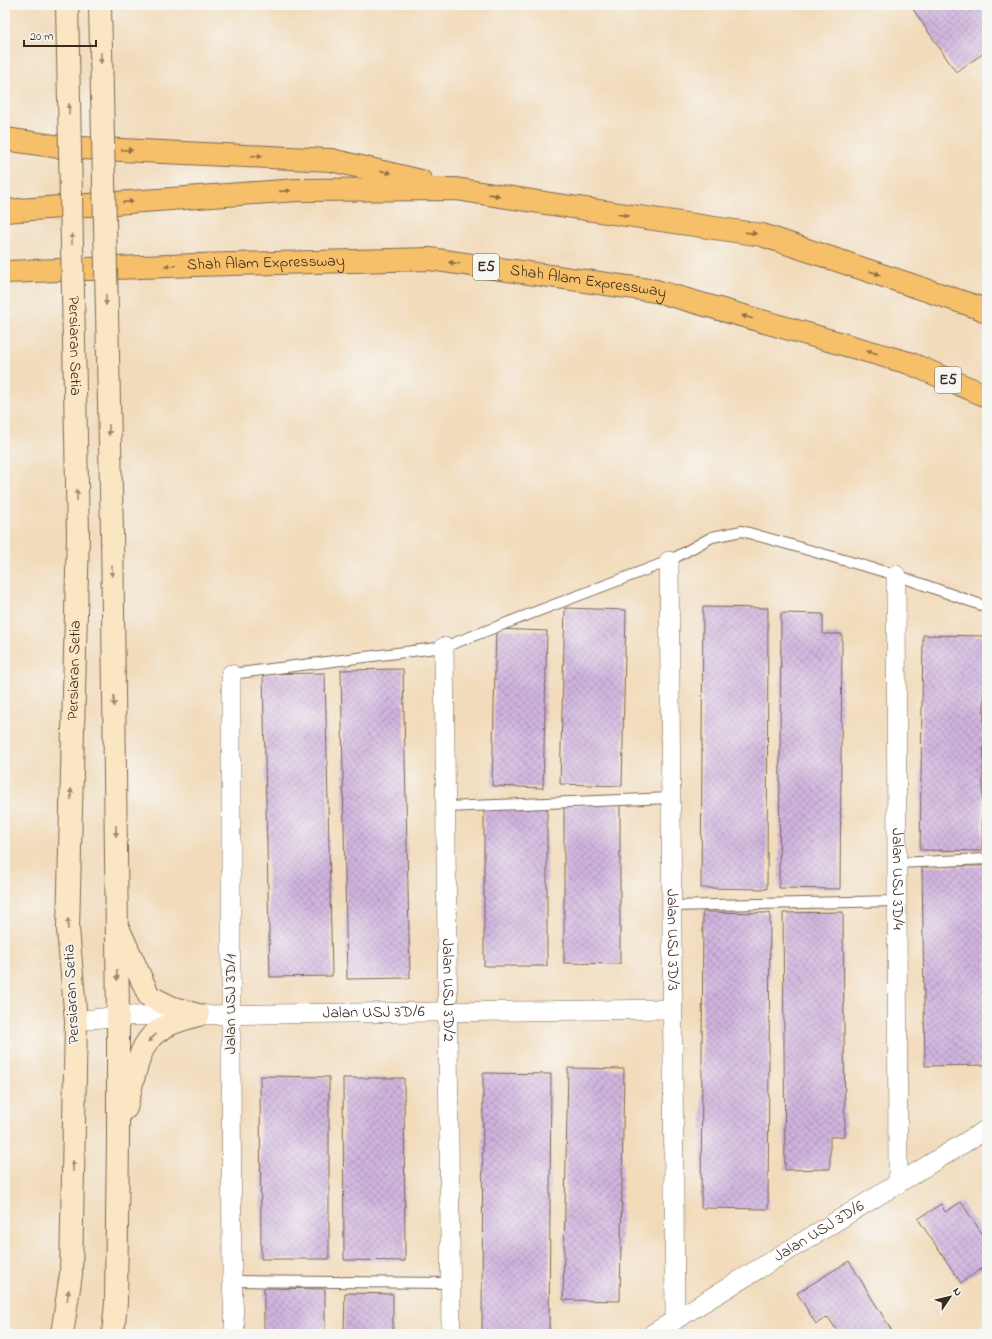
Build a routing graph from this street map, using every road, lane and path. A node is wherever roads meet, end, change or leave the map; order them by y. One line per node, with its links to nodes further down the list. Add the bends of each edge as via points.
1 (66, 5): 28 (main road, Persiaran Setia, one-way to 1, bridge, via 68,929 78,534)
2 (100, 5): 22 (main road, Persiaran Setia, one-way to 22, bridge, via 112,532)
3 (5, 140): 4 (highway, one-way to 4, via 60,147 331,160)
4 (456, 189): 5 (highway, one-way to 4, via 297,190); 9 (highway, one-way to 9, via 762,235)
5 (5, 210)
6 (51, 270): 7 (highway, Shah Alam Expressway / E5); 8 (highway); 10 (highway, Shah Alam Expressway / E5, one-way to 6, via 909,363 656,291 430,259)
7 (5, 272)
8 (5, 280)
9 (987, 312)
10 (987, 396)
11 (669, 561): 12 (lane, via 712,537 742,530); 14 (lane); 16 (street, Jalan USJ 3D/3)
12 (896, 575): 13 (lane); 19 (street, Jalan USJ 3D/4)
13 (987, 608)
14 (444, 647): 15 (lane); 17 (street, Jalan USJ 3D/2)
15 (231, 674): 26 (street, Jalan USJ 3D/1)
16 (671, 798): 17 (lane); 21 (street, Jalan USJ 3D/3)
17 (446, 807): 24 (street, Jalan USJ 3D/2)
18 (987, 859): 19 (lane)
19 (897, 863): 20 (street, Jalan USJ 3D/4)
20 (897, 901): 21 (lane); 31 (street, Jalan USJ 3D/4)
21 (672, 906): 23 (street, Jalan USJ 3D/3)
22 (116, 923): 25 (main road, via 149,996 171,1007); 27 (main road, Persiaran Setia, one-way to 27)
23 (672, 1009): 24 (street, Jalan USJ 3D/6); 34 (street, Jalan USJ 3D/3)
24 (448, 1012): 26 (street, Jalan USJ 3D/6); 33 (street, Jalan USJ 3D/2)
25 (198, 1015): 26 (street, Jalan USJ 3D/6); 27 (street, Jalan USJ 3D/6); 30 (main road, one-way to 30, via 163,1028 147,1041 140,1054)
26 (231, 1015): 32 (street, Jalan USJ 3D/1)
27 (118, 1016): 28 (street, Jalan USJ 3D/6); 30 (main road, Persiaran Setia)
28 (76, 1021): 35 (main road, Persiaran Setia, one-way to 28, via 71,1274)
29 (987, 1129): 31 (street, Jalan USJ 3D/6)
30 (118, 1138): 36 (main road, Persiaran Setia, via 116,1303)
31 (898, 1184): 34 (street, Jalan USJ 3D/6)
32 (232, 1281): 33 (lane); 37 (street, Jalan USJ 3D/1)
33 (451, 1283): 38 (street, Jalan USJ 3D/2)
34 (675, 1320): 39 (street, Jalan USJ 3D/6)
35 (62, 1334)
36 (113, 1334)
37 (235, 1334)
38 (451, 1334)
39 (652, 1334)

